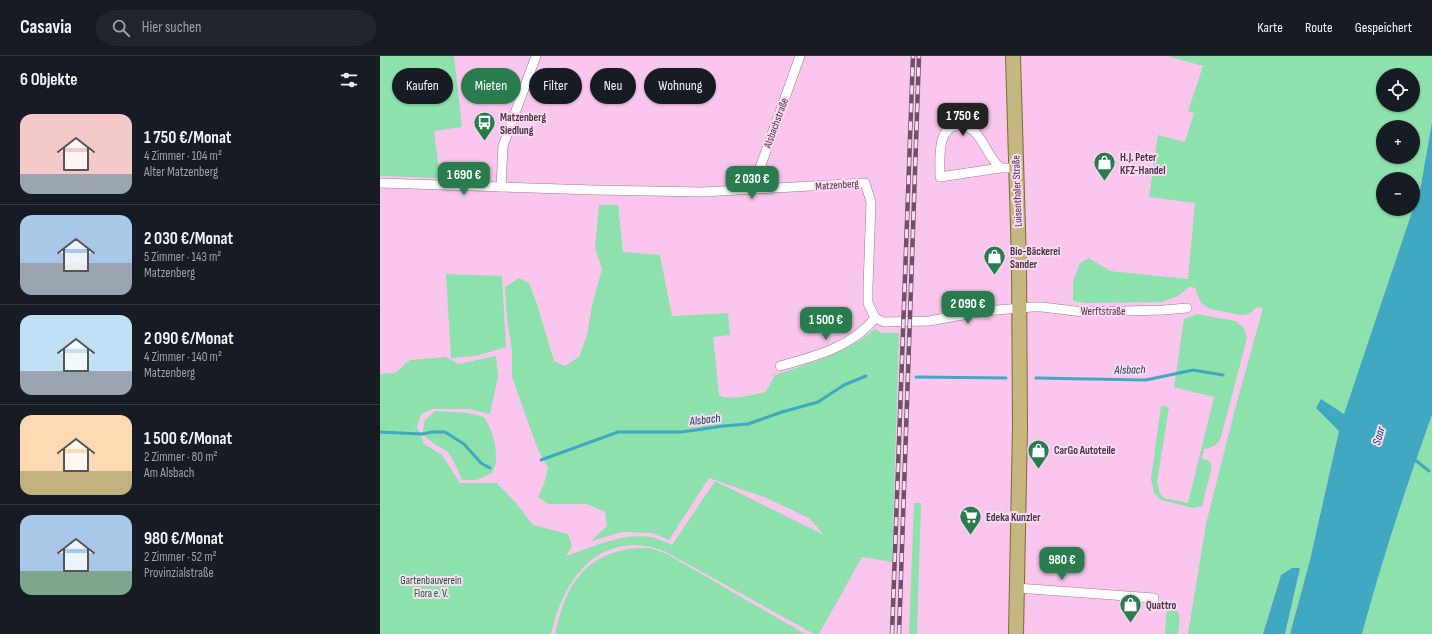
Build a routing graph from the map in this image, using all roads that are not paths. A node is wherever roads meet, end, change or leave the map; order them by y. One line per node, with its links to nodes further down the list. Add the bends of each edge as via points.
1 (536, 56): 7 (street, via 503,146)
2 (800, 56): 8 (street, Alsbachstraße)
3 (1013, 56): 5 (main road, Luisenthaler Straße)
4 (1000, 168): 4 (street, via 940,177 944,135 950,128 969,127); 5 (street)
5 (1016, 168): 9 (main road, Luisenthaler Straße)
6 (380, 183): 7 (street, Matzenberg)
7 (501, 187): 8 (street, Matzenberg, via 703,192)
8 (752, 190): 11 (street, Matzenberg, via 866,183 871,202 868,303)
9 (1019, 308): 10 (street, Werftstraße, via 1042,307 1083,312); 11 (street, via 915,322 884,322); 13 (main road, Luisenthaler Straße)
10 (1187, 308)
11 (875, 318): 12 (street, via 857,336 835,348)
12 (780, 366)
13 (1017, 588): 14 (street); 15 (main road, Luisenthaler Straße)
14 (1154, 598)
15 (1016, 634)

